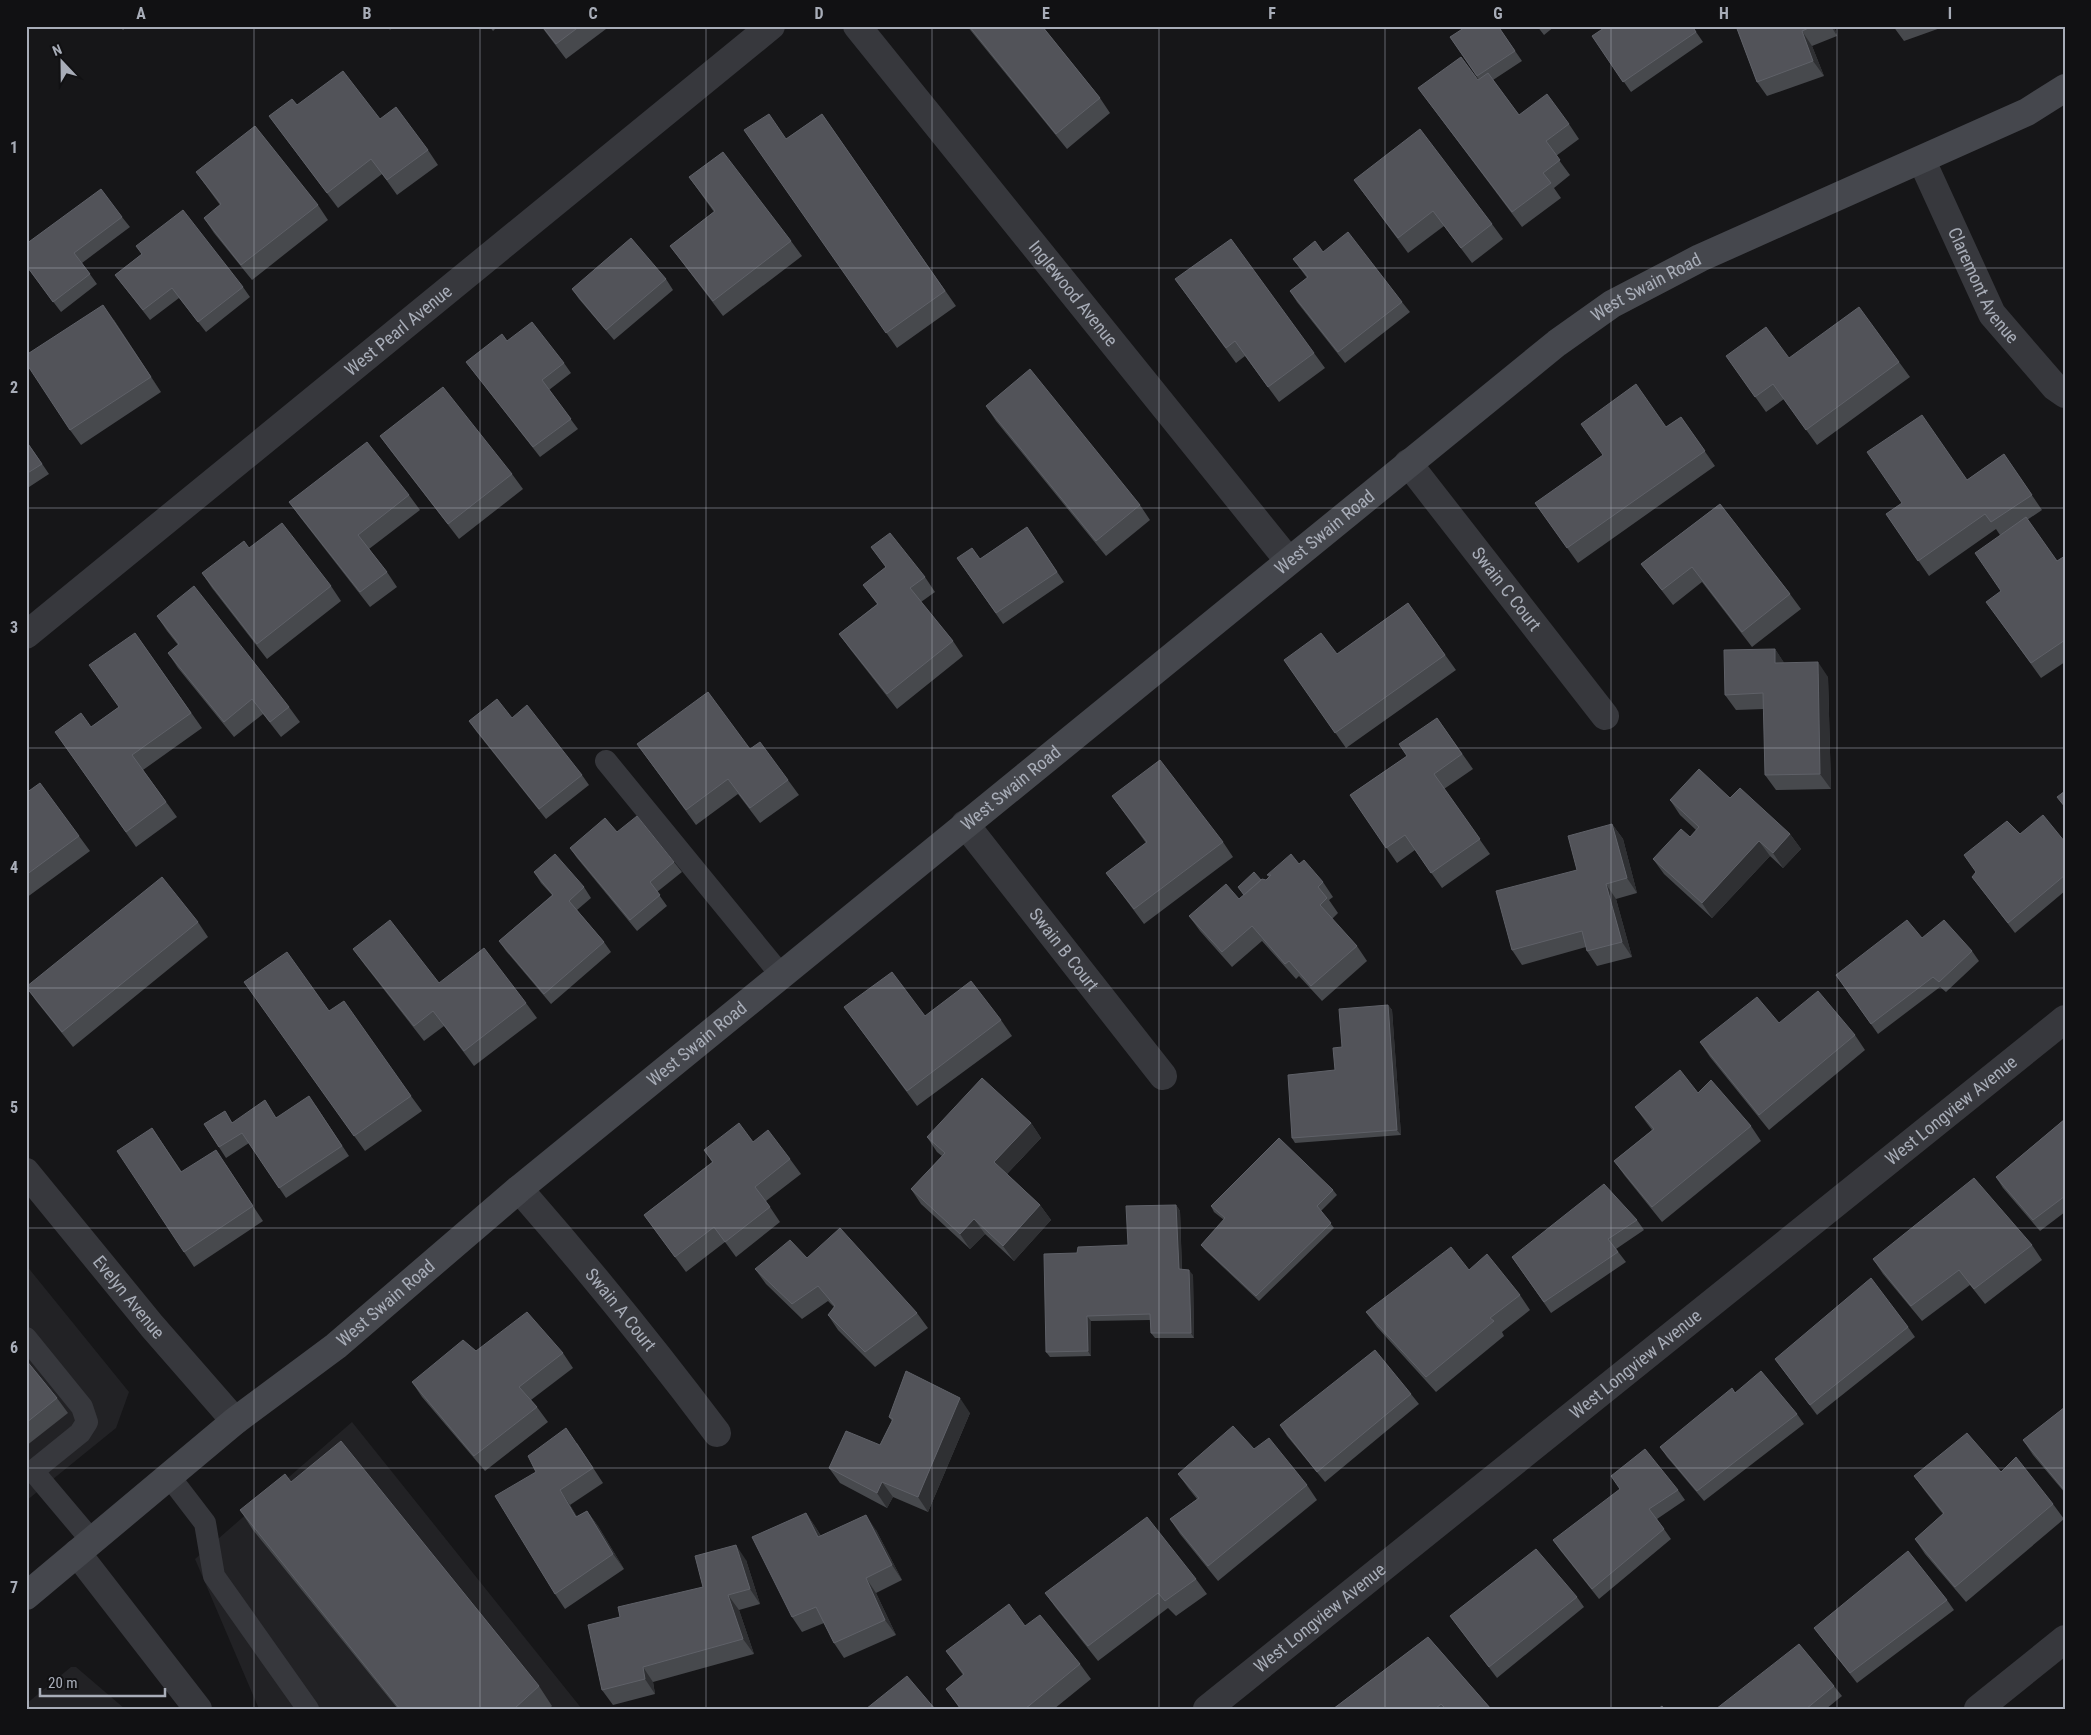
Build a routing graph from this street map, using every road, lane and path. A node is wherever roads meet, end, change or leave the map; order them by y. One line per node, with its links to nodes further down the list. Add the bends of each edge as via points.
1 (771, 26): 8 (street, West Pearl Avenue)
2 (857, 26): 7 (street, Inglewood Avenue)
3 (2065, 88): 4 (main road, West Swain Road, via 2028,112)
4 (1922, 161): 5 (street, Claremont Avenue, via 1992,314 2055,387); 6 (main road, West Swain Road, via 1700,258 1612,304 1557,343)
5 (2065, 394)
6 (1408, 463): 7 (main road, West Swain Road); 9 (street, Swain C Court)
7 (1288, 560): 11 (main road, West Swain Road)
8 (26, 635)
9 (1605, 716)
10 (606, 761): 12 (lane)
11 (965, 824): 12 (main road, West Swain Road); 14 (street, Swain B Court)
12 (781, 975): 16 (main road, West Swain Road)
13 (2065, 1019): 27 (street, West Longview Avenue)
14 (1163, 1076)
15 (26, 1172): 18 (street, Evelyn Avenue)
16 (519, 1189): 18 (main road, West Swain Road, via 336,1346); 19 (street, Swain A Court, via 572,1248)
17 (26, 1338): 20 (lane, via 82,1407 87,1422 80,1433)
18 (235, 1421): 21 (main road, West Swain Road)
19 (717, 1433)
20 (30, 1474): 22 (lane)
21 (169, 1476): 22 (main road, West Swain Road); 26 (lane, via 205,1523 214,1576)
22 (84, 1547): 23 (main road, West Swain Road); 25 (street)
23 (26, 1596)
24 (2065, 1640): 28 (street)
25 (198, 1709)
26 (308, 1709)
27 (1207, 1709)
28 (1978, 1709)

